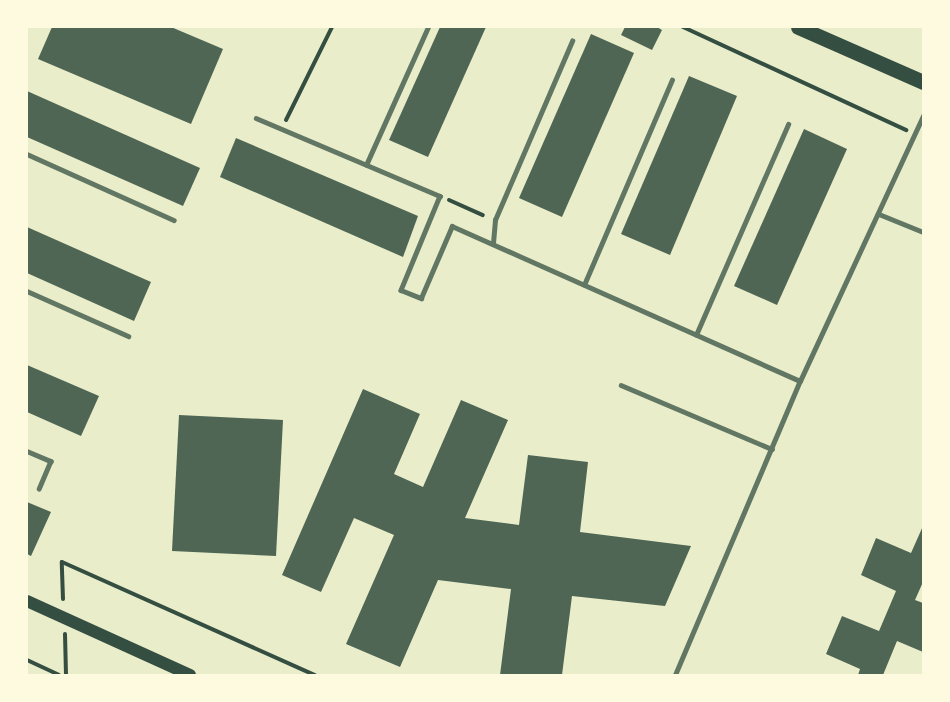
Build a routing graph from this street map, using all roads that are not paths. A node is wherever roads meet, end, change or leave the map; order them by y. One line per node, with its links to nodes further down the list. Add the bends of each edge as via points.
1 (428, 27): 10 (lane)
2 (798, 27): 5 (main road)
3 (572, 41): 14 (lane, via 495,220)
4 (672, 80): 15 (lane)
5 (923, 82)
6 (923, 116): 11 (lane)
7 (256, 118): 10 (lane)
8 (788, 124): 17 (lane)
9 (27, 154): 12 (lane)
10 (366, 165): 14 (lane, via 440,196 400,290 421,298 452,226)
11 (879, 214): 13 (lane); 19 (lane)
12 (174, 220)
13 (923, 232)
14 (493, 243): 15 (lane)
15 (584, 285): 17 (lane)
16 (27, 291): 18 (lane)
17 (696, 335): 19 (lane)
18 (128, 336)
19 (800, 381): 21 (lane)
20 (621, 385): 21 (lane)
21 (772, 449): 26 (lane)
22 (27, 451): 23 (lane, via 51,461)
23 (39, 489)
24 (27, 601): 25 (main road)
25 (190, 675)
26 (675, 675)

